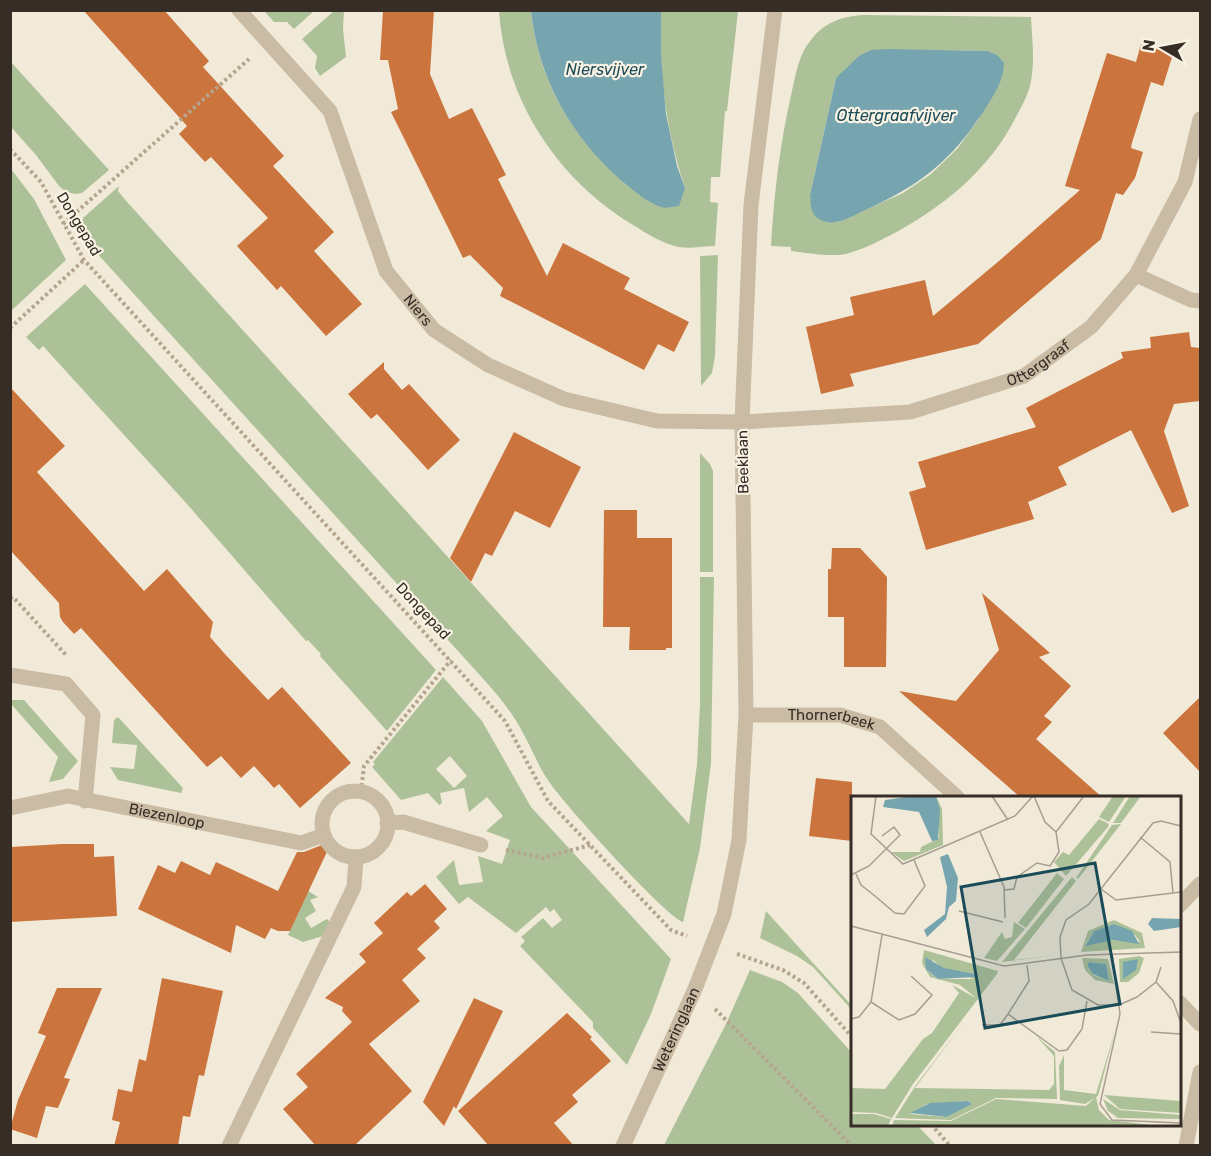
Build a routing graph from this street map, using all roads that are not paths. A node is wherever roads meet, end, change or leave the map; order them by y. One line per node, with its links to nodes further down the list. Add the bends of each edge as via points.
1 (239, 10): 6 (street, Niers, via 330,111 386,271 434,330 488,365 564,399 657,420)
2 (775, 10): 6 (street, Beeklaan, via 751,205)
3 (1200, 118): 4 (street, Ottergraaf, via 1185,182)
4 (1136, 275): 5 (street); 6 (street, Ottergraaf, via 1091,327 1024,376 910,412)
5 (1200, 302)
6 (742, 422): 8 (street, Beeklaan)
7 (10, 675): 10 (street, via 66,684 93,715)
8 (746, 715): 9 (street, Thornerbeek, via 840,714 880,727); 18 (street, Beeklaan, via 739,840)
9 (956, 796)
10 (85, 801): 11 (street, Biezenloop, via 68,796); 13 (street, Biezenloop, via 301,843)
11 (10, 807)
12 (387, 824): 13 (street, via 388,817 372,796 349,792 329,805 322,827); 14 (street, via 403,822); 15 (street, via 381,845)
13 (324, 835): 15 (street, via 332,848)
14 (481, 845)
15 (356, 858): 22 (street, via 354,887)
16 (1200, 884): 17 (street)
17 (1181, 903)
18 (724, 914): 23 (street, Weteringlaan, via 695,989)
19 (1181, 1005): 20 (street)
20 (1200, 1024)
21 (1200, 1072): 24 (street)
22 (228, 1146)
23 (623, 1146)
24 (1186, 1146)

